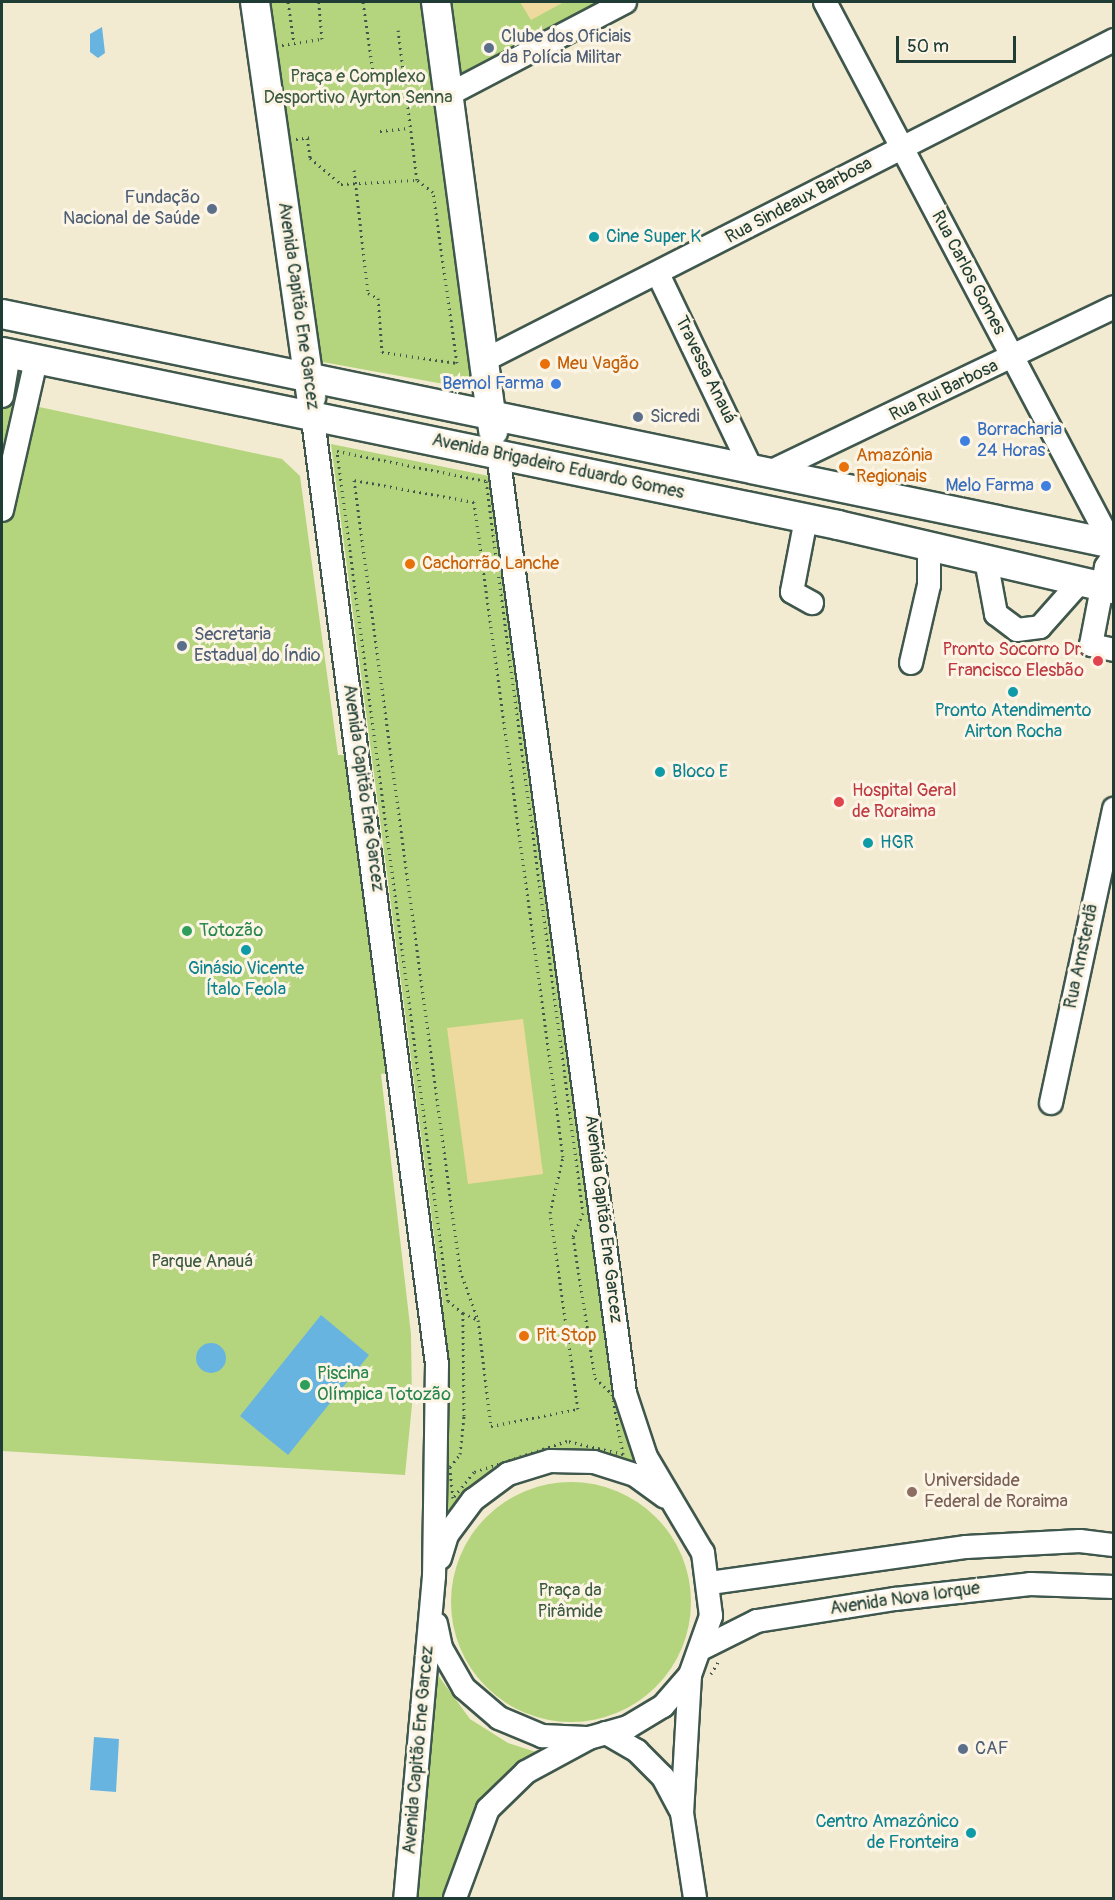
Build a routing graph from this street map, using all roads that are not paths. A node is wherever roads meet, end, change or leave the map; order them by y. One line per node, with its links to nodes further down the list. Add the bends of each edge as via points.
1 (255, 2): 14 (main road, Avenida Capitão Ene Garcez)
2 (436, 2): 6 (main road, Avenida Capitão Ene Garcez)
3 (625, 2): 6 (street)
4 (825, 2): 7 (street, Rua Carlos Gomes)
5 (1113, 40): 7 (street, Rua Sindeaux Barbosa)
6 (448, 95): 13 (main road, Avenida Capitão Ene Garcez)
7 (900, 148): 8 (street, Rua Sindeaux Barbosa); 12 (street, Rua Carlos Gomes)
8 (658, 274): 13 (street, Rua Sindeaux Barbosa); 19 (street, Travessa Anauá)
9 (1113, 307): 12 (street, Rua Rui Barbosa)
10 (2, 314): 14 (main road, Avenida Brigadeiro Eduardo Gomes)
11 (16, 355): 15 (street); 17 (main road, Avenida Brigadeiro Eduardo Gomes); 22 (street)
12 (1013, 358): 19 (street, Rua Rui Barbosa); 26 (street, Rua Carlos Gomes)
13 (483, 361): 16 (main road, Avenida Capitão Ene Garcez)
14 (308, 380): 16 (main road, Avenida Brigadeiro Eduardo Gomes); 17 (main road, Avenida Capitão Ene Garcez)
15 (2, 396)
16 (490, 415): 18 (main road, Avenida Capitão Ene Garcez); 19 (main road, Avenida Brigadeiro Eduardo Gomes)
17 (314, 420): 18 (main road, Avenida Brigadeiro Eduardo Gomes); 36 (street, Avenida Capitão Ene Garcez, via 437,1364)
18 (498, 454): 23 (main road, Avenida Brigadeiro Eduardo Gomes); 34 (street, Avenida Capitão Ene Garcez, via 625,1394 646,1457)
19 (761, 469): 20 (main road, Avenida Brigadeiro Eduardo Gomes)
20 (858, 487): 21 (main road, Avenida Brigadeiro Eduardo Gomes); 24 (main road, via 880,501 882,516 872,525)
21 (924, 503): 25 (main road, via 898,506 887,517 891,530); 26 (main road, Avenida Brigadeiro Eduardo Gomes)
22 (2, 510)
23 (806, 519): 24 (main road, Avenida Brigadeiro Eduardo Gomes); 29 (street, via 792,592)
24 (838, 525): 25 (main road, Avenida Brigadeiro Eduardo Gomes)
25 (923, 546): 27 (main road, Avenida Brigadeiro Eduardo Gomes); 31 (street, via 929,585)
26 (1113, 547): 28 (street)
27 (986, 560): 28 (main road, Avenida Brigadeiro Eduardo Gomes); 28 (street, via 996,614 1017,630 1040,627)
28 (1099, 586): 30 (street, via 1091,645)
29 (812, 603)
30 (1113, 650)
31 (910, 663)
32 (1113, 809): 33 (street, Rua Amsterdã)
33 (1051, 1103)
34 (671, 1501): 36 (street, Avenida Capitão Ene Garcez, via 635,1475 594,1462 550,1461 519,1471 473,1500 447,1535); 37 (street, Avenida Capitão Ene Garcez, via 690,1526)
35 (1113, 1545): 37 (street, via 1080,1541 966,1547)
36 (434, 1576): 39 (street, Avenida Capitão Ene Garcez)
37 (710, 1583): 40 (street, Avenida Capitão Ene Garcez)
38 (1113, 1587): 40 (street, Avenida Nova Iorque, via 1030,1584 895,1599 757,1622)
39 (432, 1602): 42 (street, Avenida Capitão Ene Garcez, via 441,1648 458,1678 499,1718 542,1736); 44 (street, Avenida Capitão Ene Garcez)
40 (703, 1647): 41 (street, Avenida Capitão Ene Garcez)
41 (690, 1675): 42 (street, Avenida Capitão Ene Garcez, via 663,1706 628,1727); 43 (street)
42 (598, 1736): 43 (street, via 637,1751 663,1777); 45 (street, Avenida Capitão Ene Garcez, via 526,1772 488,1809)
43 (682, 1813): 46 (street)
44 (405, 1899)
45 (455, 1899)
46 (695, 1899)

